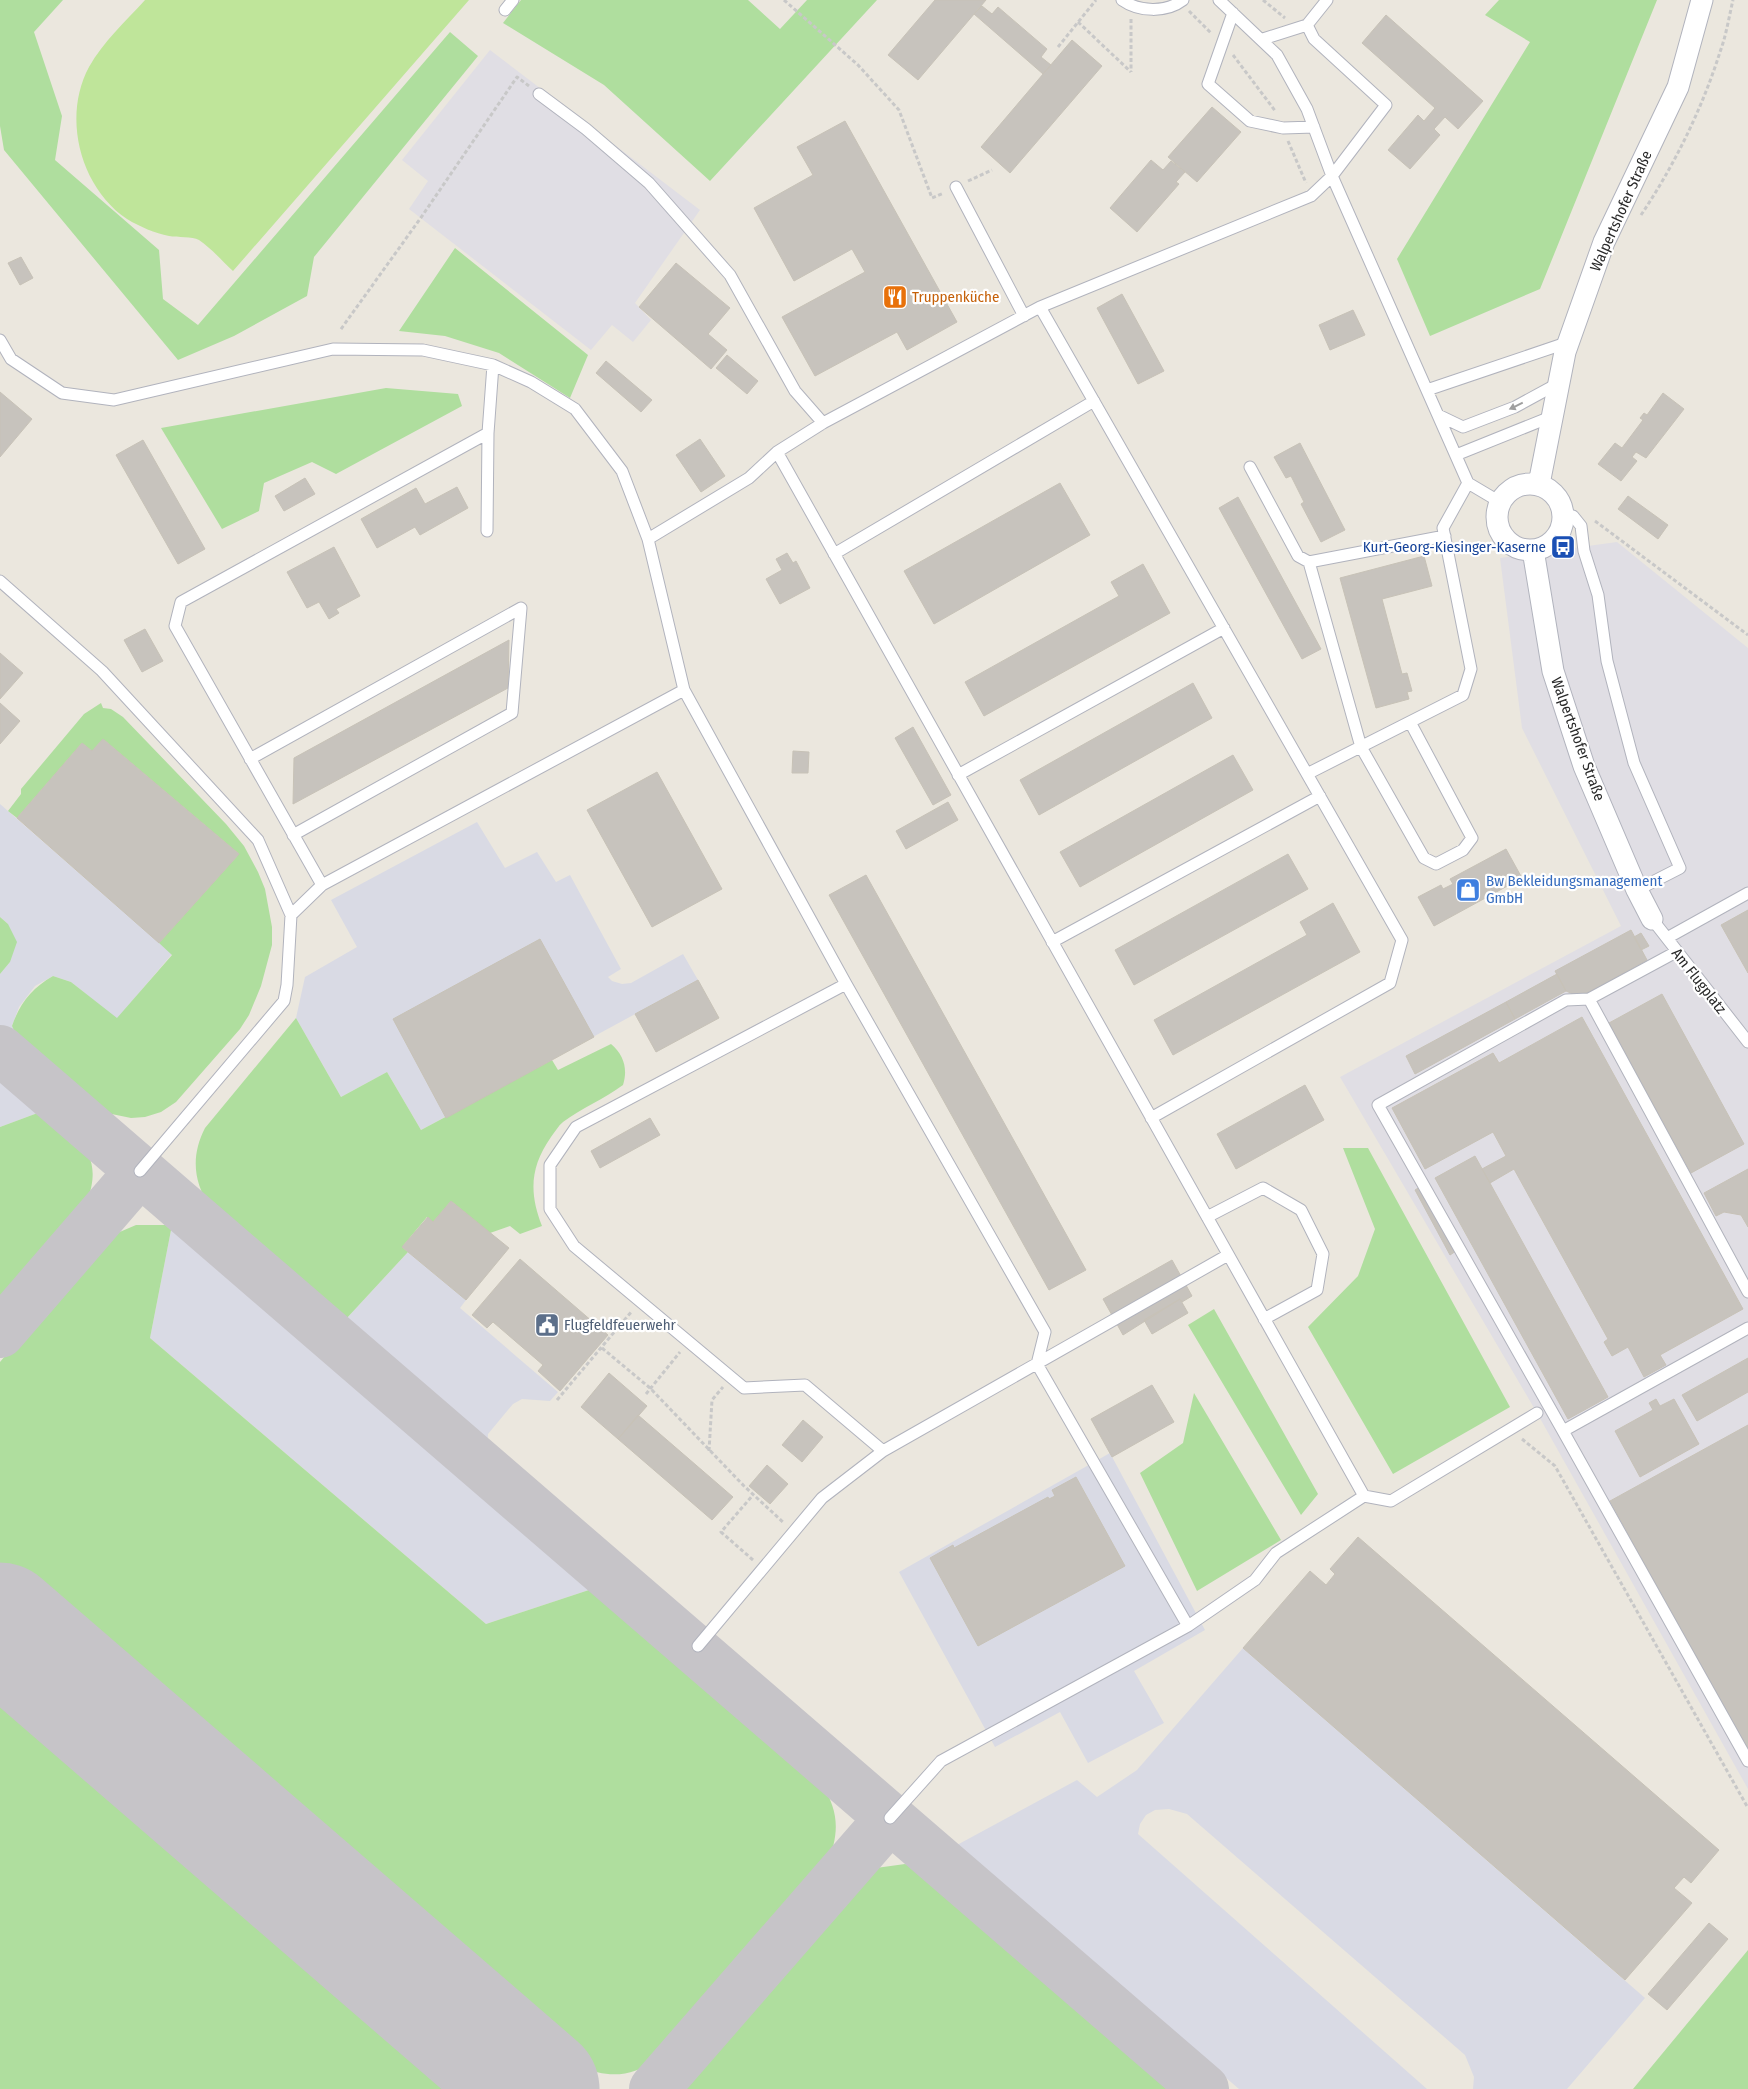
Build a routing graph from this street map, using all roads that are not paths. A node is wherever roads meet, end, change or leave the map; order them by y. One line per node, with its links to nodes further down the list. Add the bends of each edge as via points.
1 (513, 0): 7 (lane)
2 (1219, 0): 8 (lane)
3 (1327, 0): 9 (lane)
4 (1702, 0): 18 (street, Walpertshofer Straße, via 1678,88 1604,242)
5 (1181, 1): 6 (lane, via 1151,10)
6 (1126, 3)
7 (505, 10)
8 (1233, 13): 10 (lane); 12 (lane, via 1208,84 1250,121 1283,128)
9 (1302, 27): 10 (lane); 13 (lane, via 1386,105)
10 (1263, 39): 12 (lane, via 1277,55)
11 (539, 94): 25 (lane, via 649,183 730,275 795,391)
12 (1314, 127): 13 (lane)
13 (1332, 176): 15 (lane, via 1311,196); 21 (lane)
14 (956, 187): 16 (lane)
15 (1040, 307): 16 (lane); 22 (lane)
16 (1024, 316): 25 (lane)
17 (0, 340): 19 (lane, via 11,359 62,393 114,400 333,349 423,350)
18 (1569, 342): 20 (street, Walpertshofer Straße); 21 (lane)
19 (493, 365): 26 (lane); 36 (lane, via 531,382 575,409 622,471)
20 (1559, 383): 23 (lane, one-way to 23, via 1514,407 1463,428); 24 (street, Walpertshofer Straße)
21 (1427, 390): 23 (lane)
22 (1094, 401): 38 (lane); 41 (lane)
23 (1438, 415): 28 (lane)
24 (1553, 416): 28 (lane); 31 (street, Walpertshofer Straße)
25 (823, 423): 27 (lane)
26 (488, 433): 34 (lane); 45 (lane, via 181,602 175,626)
27 (776, 452): 36 (lane, via 749,478); 38 (lane)
28 (1456, 455): 30 (lane)
29 (1250, 467): 39 (lane, via 1298,556)
30 (1468, 483): 32 (lane); 35 (lane, via 1443,528)
31 (1539, 484): 32 (street, via 1516,486); 33 (street, via 1556,496)
32 (1500, 502): 37 (street, via 1497,521 1506,539 1514,546)
33 (1568, 516): 37 (street, via 1559,534 1543,548); 51 (lane, via 1581,526 1584,551 1598,594 1607,661 1634,763 1680,868)
34 (488, 531)
35 (1445, 536): 39 (lane); 43 (lane, via 1471,669 1463,695)
36 (648, 539): 42 (lane)
37 (1533, 550): 51 (street, Walpertshofer Straße, via 1553,672 1584,766)
38 (834, 554): 47 (lane)
39 (1309, 562): 44 (lane)
40 (0, 581): 53 (lane, via 102,671 258,840)
41 (1224, 628): 46 (lane); 47 (lane)
42 (684, 690): 50 (lane); 58 (lane)
43 (1410, 722): 44 (lane); 44 (lane, via 1472,838 1463,850 1454,855 1436,864 1424,858)
44 (1361, 747): 46 (lane)
45 (250, 759): 49 (lane); 49 (lane, via 521,608 512,713)
46 (1308, 774): 48 (lane)
47 (958, 775): 56 (lane)
48 (1320, 796): 56 (lane); 61 (lane, via 1402,940 1390,983)
49 (293, 835): 50 (lane)
50 (322, 885): 53 (lane)
51 (1637, 890): 54 (street, Walpertshofer Straße)
52 (1748, 893): 55 (lane)
53 (291, 915): 62 (lane, via 284,1001)
54 (1652, 919): 55 (lane, Am Flugplatz)
55 (1667, 938): 57 (lane, Am Flugplatz)
56 (1052, 942): 61 (lane)
57 (1676, 952): 59 (lane); 60 (lane, Am Flugplatz)
58 (846, 984): 68 (lane, via 1045,1332); 71 (lane, via 576,1126 550,1165 550,1209 574,1246 744,1388 805,1385)
59 (1589, 999): 65 (lane); 70 (lane, via 1566,1000 1378,1105)
60 (1748, 1042)
61 (1151, 1118): 63 (lane)
62 (140, 1171)
63 (1207, 1216): 64 (lane); 66 (lane, via 1263,1188 1301,1210 1323,1254 1317,1290)
64 (1228, 1255): 66 (lane); 68 (lane)
65 (1748, 1292)
66 (1264, 1319): 72 (lane)
67 (1748, 1328): 70 (lane)
68 (1037, 1364): 71 (lane); 73 (lane)
69 (1537, 1413): 72 (lane, via 1391,1502)
70 (1563, 1431): 75 (lane)
71 (883, 1451): 74 (lane, via 822,1498)
72 (1364, 1496): 73 (lane, via 1276,1553 1255,1580)
73 (1188, 1626): 76 (lane, via 941,1761)
74 (698, 1646)
75 (1748, 1761)
76 (890, 1818)

